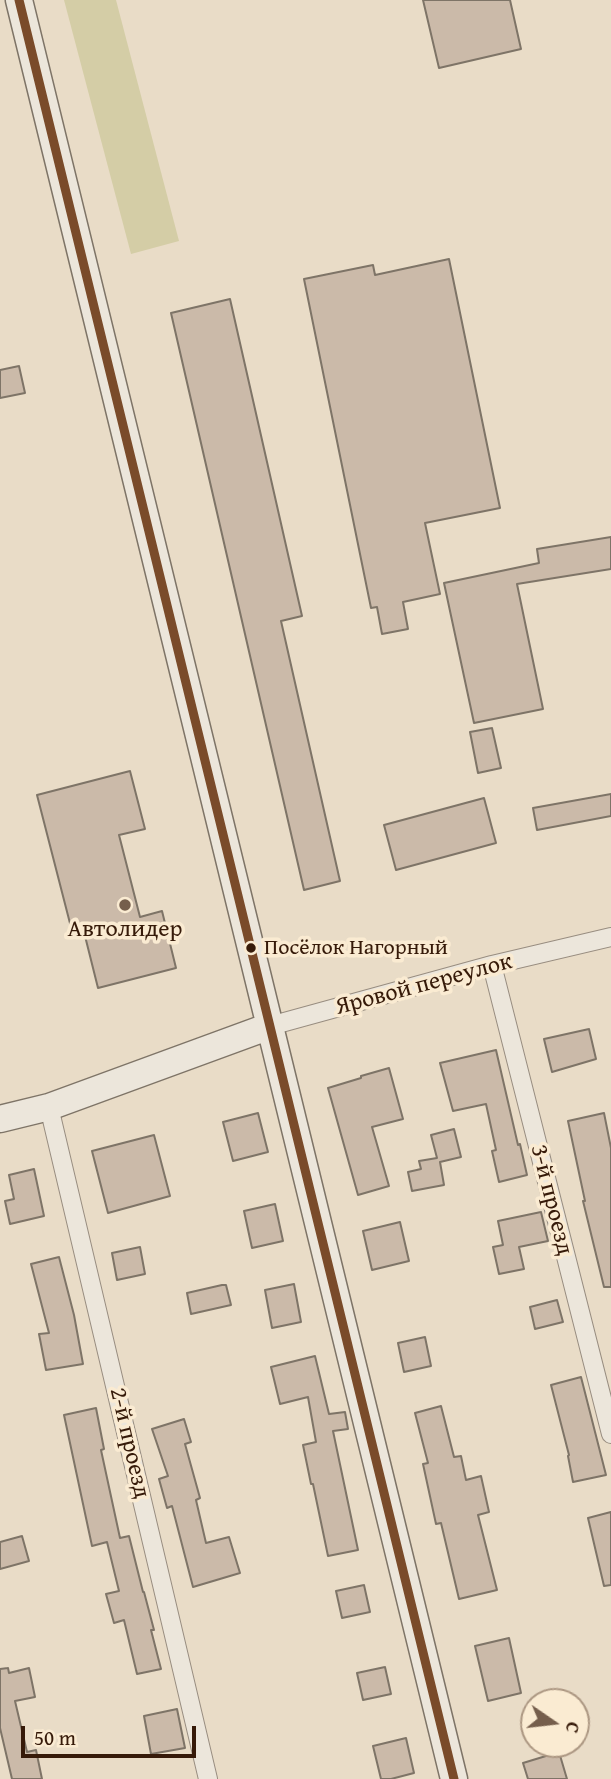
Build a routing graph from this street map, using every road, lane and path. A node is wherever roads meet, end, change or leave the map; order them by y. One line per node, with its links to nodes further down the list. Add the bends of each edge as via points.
1 (19, 0): 4 (main road)
2 (611, 937): 3 (street, Яровой переулок)
3 (492, 965): 4 (street, Яровой переулок); 7 (street, 3-й проезд)
4 (271, 1026): 5 (main road, Яровой переулок); 9 (main road)
5 (49, 1107): 6 (main road, Яровой переулок); 8 (street, 2-й проезд)
6 (0, 1119)
7 (611, 1434)
8 (208, 1779)
9 (453, 1779)

